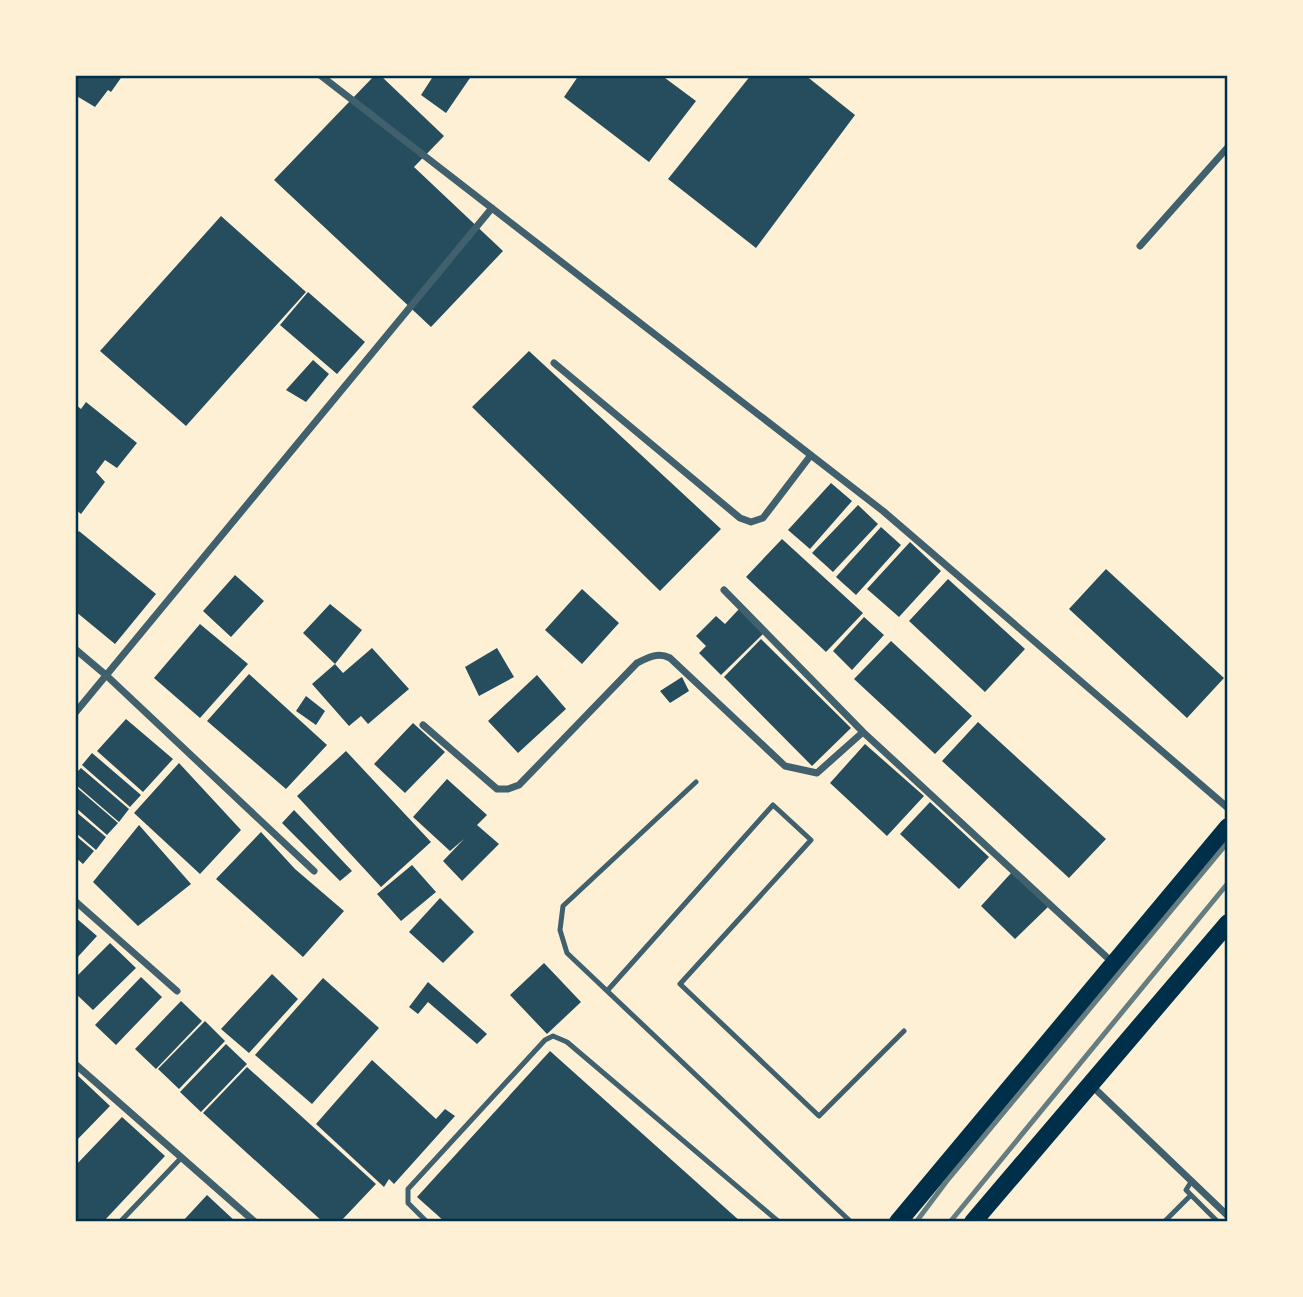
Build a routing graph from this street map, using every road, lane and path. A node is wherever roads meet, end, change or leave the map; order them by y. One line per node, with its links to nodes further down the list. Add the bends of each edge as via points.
1 (320, 75): 3 (street)
2 (1228, 147): 4 (street)
3 (492, 208): 6 (street); 9 (street)
4 (1140, 246)
5 (554, 363): 6 (street, via 740,518 751,522 763,518)
6 (811, 455): 14 (street, via 883,511)
7 (724, 590): 12 (street)
8 (75, 649): 9 (street)
9 (107, 676): 10 (street); 16 (street)
10 (75, 713)
11 (423, 725): 12 (street, via 497,789 508,789 519,785 637,663 662,654 785,766 817,773)
12 (863, 732): 19 (street)
13 (696, 782): 21 (lane, via 563,906 559,930 567,953)
14 (1228, 808)
15 (1228, 827): 19 (main road)
16 (314, 871)
17 (75, 901): 20 (street)
18 (1228, 923): 24 (main road)
19 (1113, 963): 34 (main road)
20 (177, 991)
21 (607, 991): 22 (lane, via 773,805 811,840 680,984 819,1116); 33 (lane)
22 (904, 1031)
23 (75, 1064): 25 (street)
24 (1090, 1085): 26 (street); 35 (main road)
25 (182, 1157): 29 (lane); 30 (street)
26 (1191, 1182): 27 (lane, via 1186,1189); 28 (street)
27 (1191, 1195): 36 (lane); 37 (lane)
28 (1228, 1216)
29 (120, 1222)
30 (255, 1222)
31 (427, 1222): 32 (lane, via 408,1203 408,1189 553,1036 567,1042)
32 (779, 1222)
33 (851, 1222)
34 (898, 1222)
35 (973, 1222)
36 (1164, 1222)
37 (1219, 1222)

